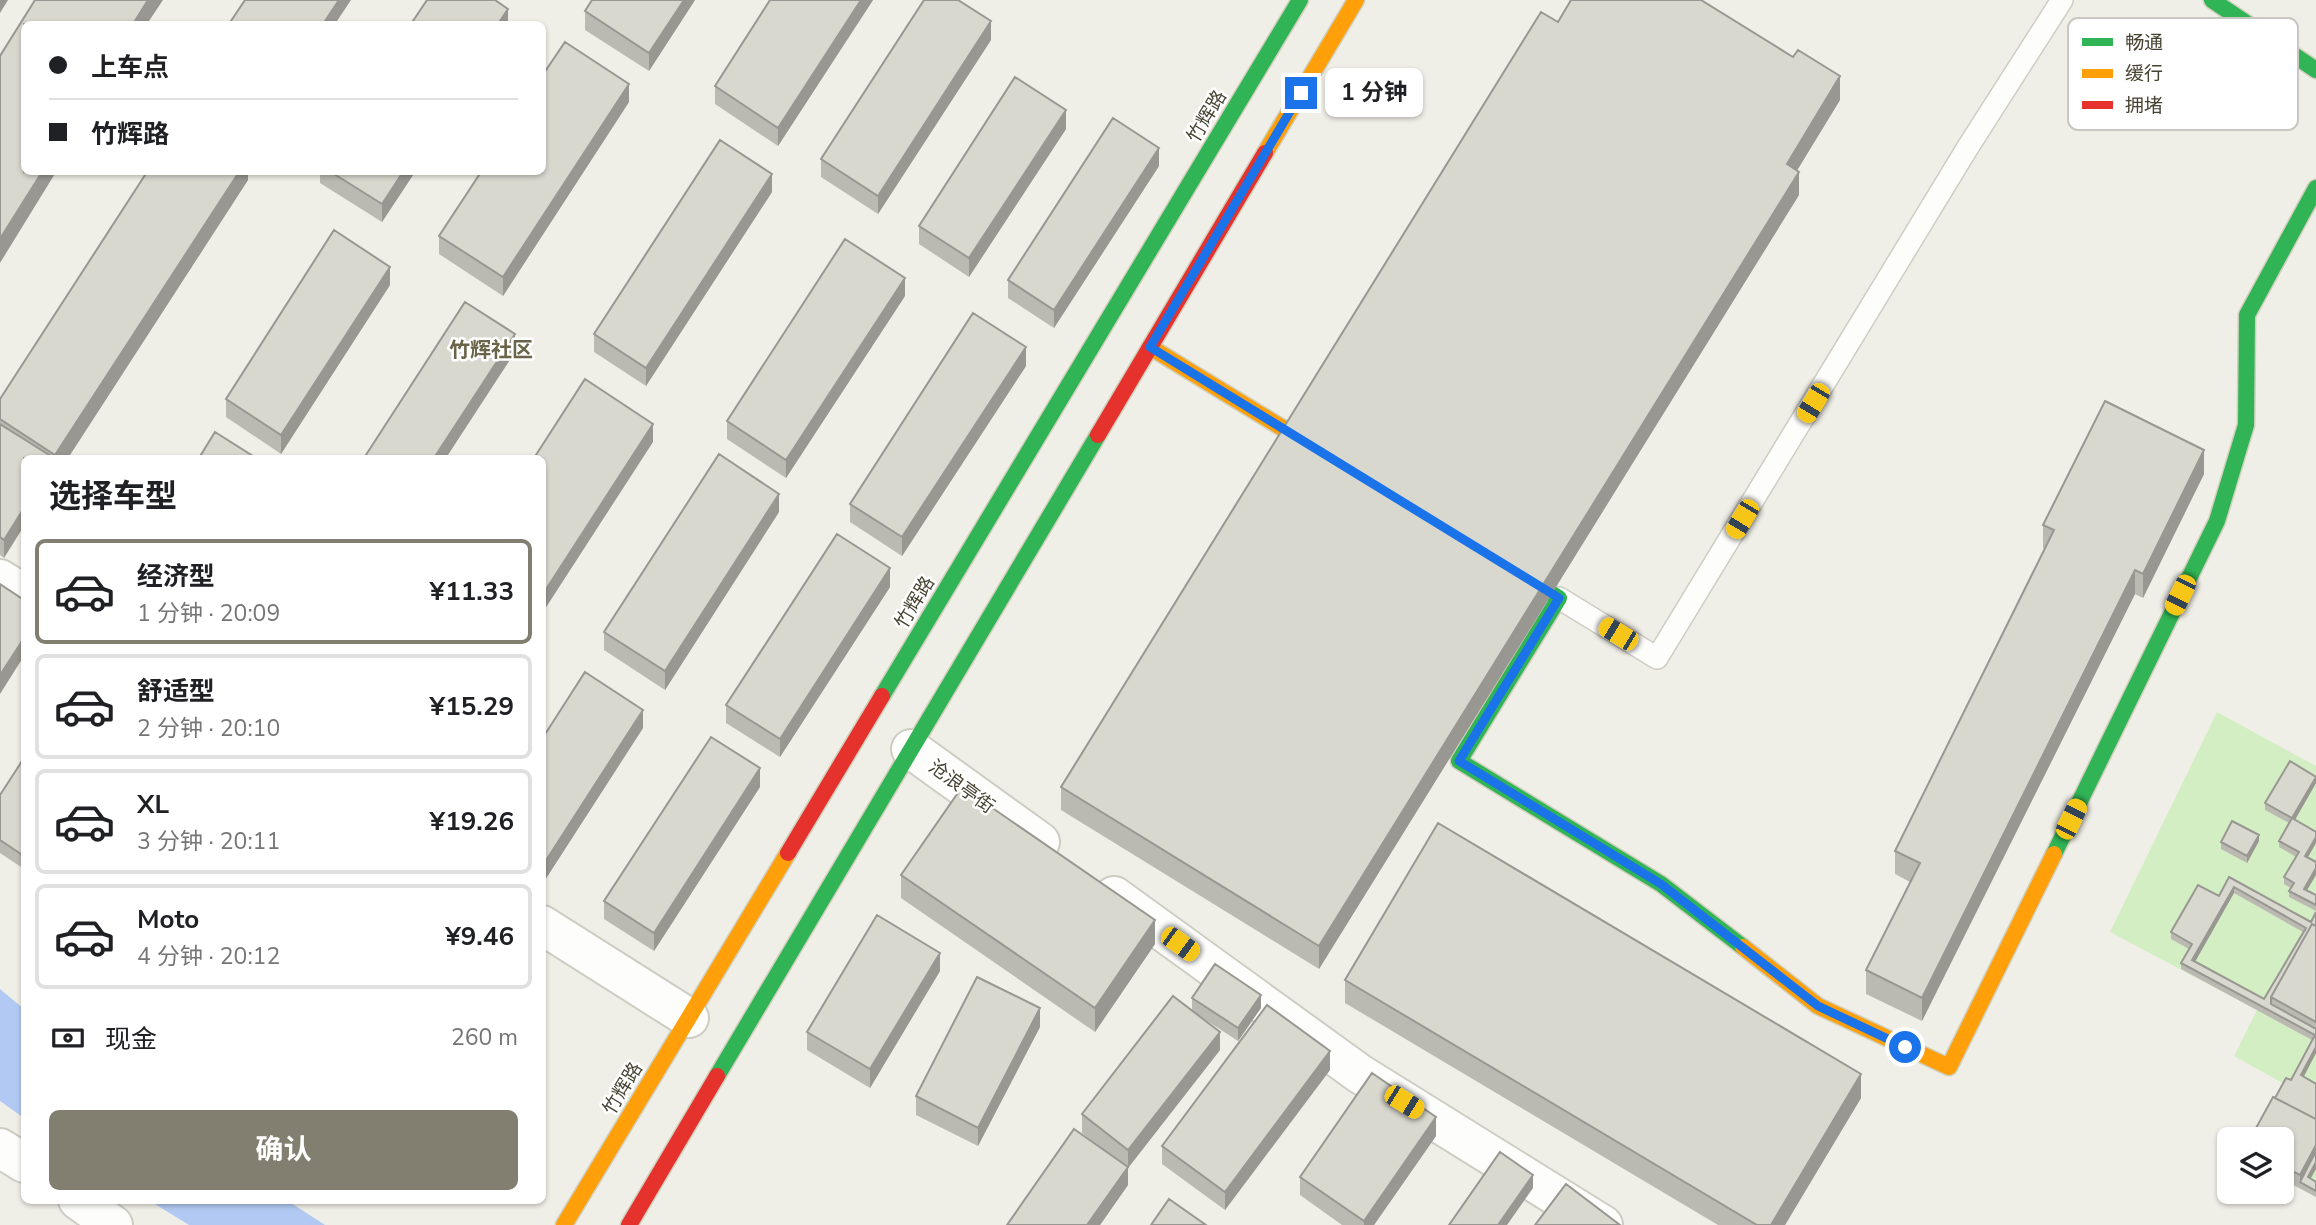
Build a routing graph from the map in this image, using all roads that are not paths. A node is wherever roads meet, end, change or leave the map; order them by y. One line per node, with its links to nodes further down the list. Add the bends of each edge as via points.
1 (1300, 0): 17 (main road, 竹辉路)
2 (1356, 0): 9 (main road)
3 (2062, 0): 14 (lane, via 1657,658)
4 (2212, 0): 5 (main road)
5 (2239, 18)
6 (2298, 58): 7 (main road)
7 (2316, 70)
8 (2316, 188): 14 (main road, via 2247,315 2246,425 2217,521 1949,1067 1818,1006 1661,884 1459,761)
9 (1150, 347): 10 (main road); 15 (main road)
10 (1337, 462)
11 (1500, 562): 14 (main road)
12 (0, 579): 13 (street)
13 (21, 592)
14 (1559, 598)
15 (911, 749): 23 (main road); 24 (street, 沧浪亭街, via 1360,1074)
16 (546, 928): 17 (street)
17 (689, 1018): 22 (main road, 竹辉路)
18 (0, 1148): 19 (street)
19 (21, 1161)
20 (84, 1204): 21 (street)
21 (113, 1225)
22 (564, 1225)
23 (629, 1225)
24 (1603, 1225)

